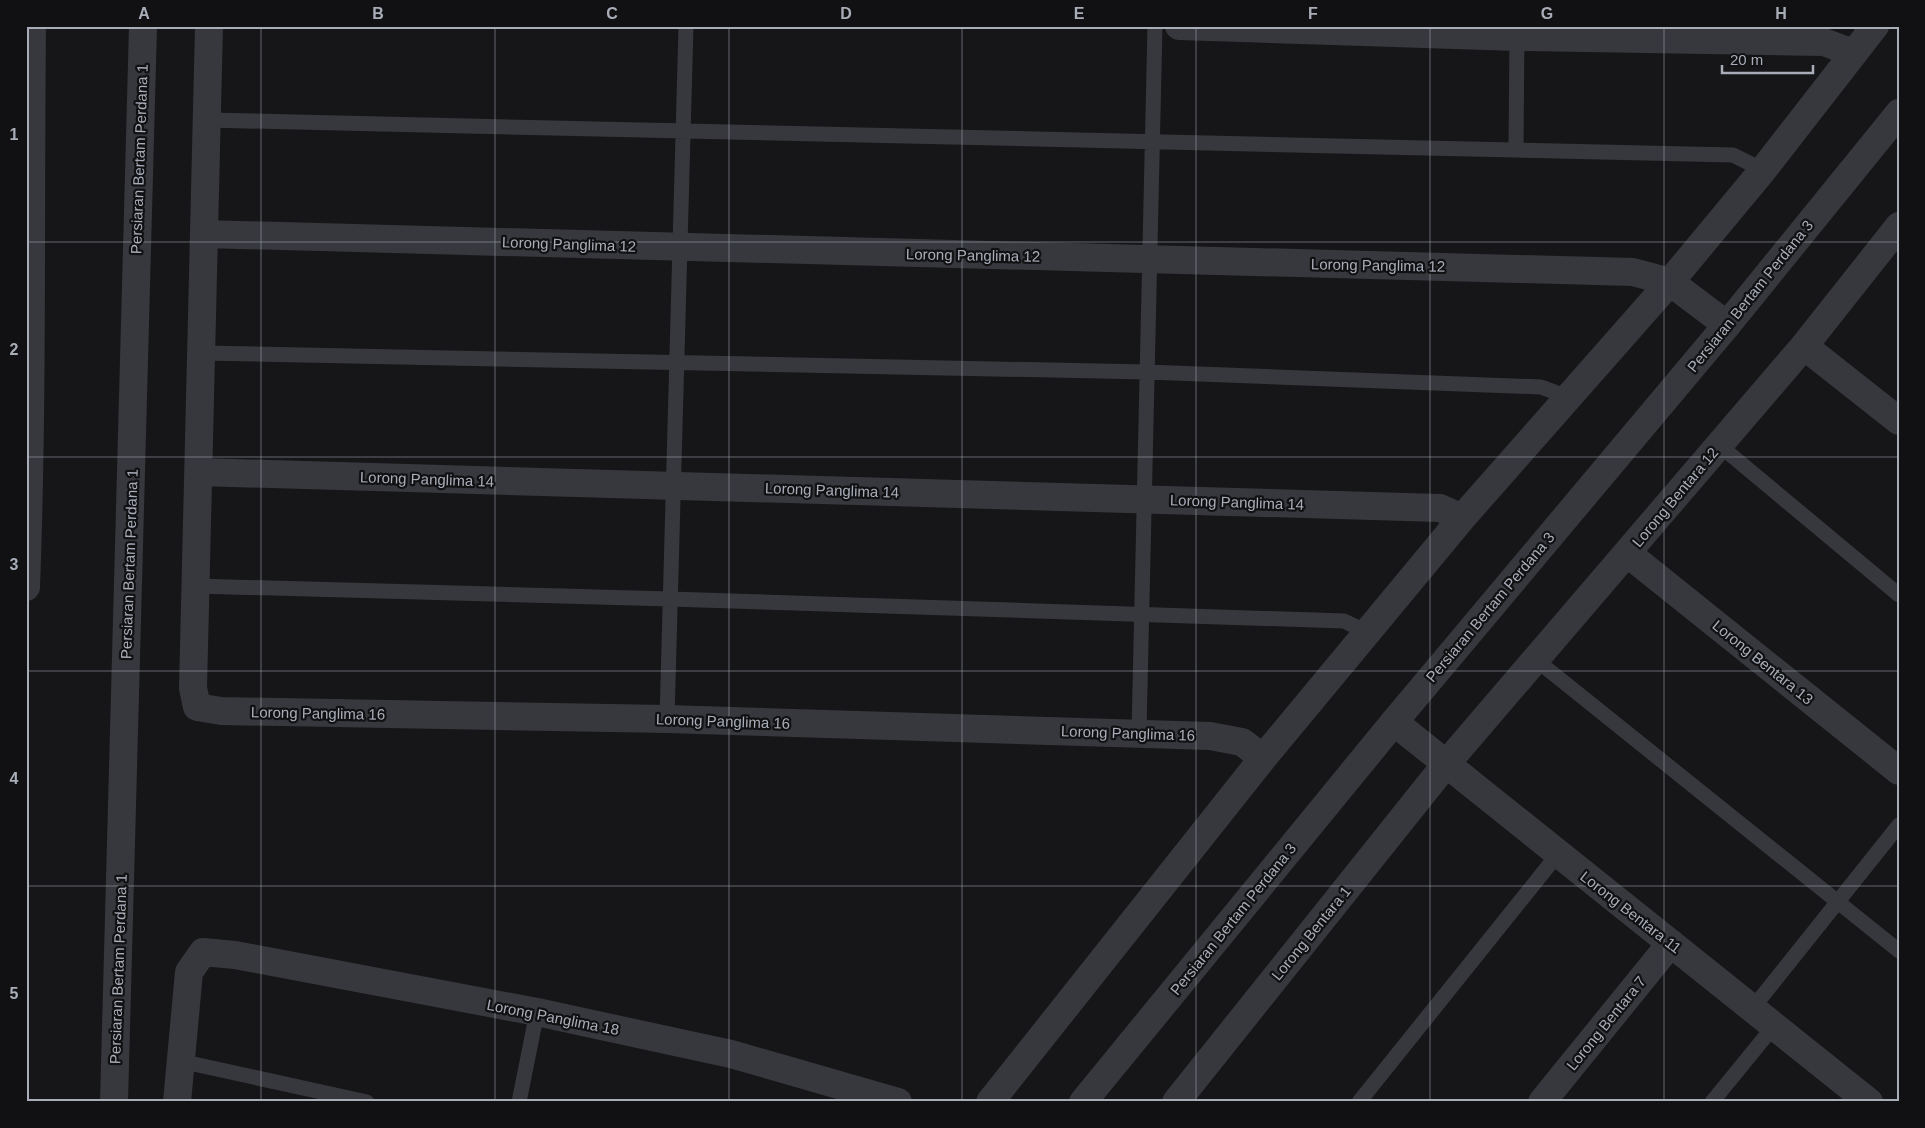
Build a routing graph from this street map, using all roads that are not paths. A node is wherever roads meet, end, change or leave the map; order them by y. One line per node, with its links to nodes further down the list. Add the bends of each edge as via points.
1 (32, 26): 18 (street)
2 (143, 26): 57 (street, Persiaran Bertam Perdana 1)
3 (209, 26): 11 (street)
4 (686, 26): 12 (lane)
5 (1155, 26): 13 (lane)
6 (1178, 26): 8 (street)
7 (1875, 26): 9 (street)
8 (1517, 31): 9 (street, via 1824,42); 14 (lane)
9 (1853, 53): 15 (street)
10 (1899, 113): 22 (street, Persiaran Bertam Perdana 3)
11 (207, 120): 12 (lane); 17 (street)
12 (683, 130): 13 (lane); 19 (lane)
13 (1152, 141): 14 (lane); 20 (lane)
14 (1516, 149): 15 (lane, via 1733,155)
15 (1763, 170): 21 (street)
16 (1899, 226): 23 (street, Lorong Bentara 12)
17 (204, 234): 19 (street, Lorong Panglima 12); 24 (street)
18 (28, 242): 36 (street, via 32,452)
19 (680, 247): 20 (street, Lorong Panglima 12); 25 (lane)
20 (1150, 259): 21 (street, Lorong Panglima 12, via 1633,272); 26 (lane)
21 (1670, 282): 22 (street, Lorong Panglima 12); 27 (street)
22 (1727, 325): 43 (street, Persiaran Bertam Perdana 3)
23 (1804, 346): 28 (street); 29 (street, Lorong Bentara 12)
24 (202, 353): 25 (lane); 30 (street)
25 (677, 362): 26 (lane); 31 (lane)
26 (1147, 372): 27 (lane, via 1541,387); 32 (lane)
27 (1568, 397): 33 (street)
28 (1899, 421)
29 (1719, 445): 34 (street, Lorong Bentara 12); 37 (lane)
30 (199, 472): 31 (street, Lorong Panglima 14); 35 (street)
31 (673, 486): 32 (street, Lorong Panglima 14); 38 (lane)
32 (1144, 499): 33 (street, Lorong Panglima 14, via 1440,508); 39 (lane)
33 (1462, 518): 40 (street)
34 (1627, 553): 41 (street, Lorong Bentara 12); 47 (street, Lorong Bentara 13)
35 (196, 586): 38 (lane); 42 (street, Lorong Panglima 16, via 193,688 197,707 221,711)
36 (26, 587)
37 (1899, 595)
38 (670, 598): 39 (lane); 42 (lane)
39 (1141, 616): 40 (lane, via 1344,621); 44 (lane)
40 (1367, 632): 45 (street)
41 (1536, 660): 46 (street, Lorong Bentara 12); 50 (lane)
42 (667, 719): 44 (street, Lorong Panglima 16)
43 (1394, 722): 46 (street, Lorong Bentara 11); 63 (street, Persiaran Bertam Perdana 3)
44 (1139, 732): 45 (street, Lorong Panglima 16, via 1218,737 1242,742)
45 (1263, 758): 62 (street)
46 (1446, 764): 49 (street, Lorong Bentara 11); 64 (street, Lorong Bentara 1)
47 (1899, 771)
48 (1899, 825): 50 (lane)
49 (1558, 854): 51 (street, Lorong Bentara 11); 65 (lane)
50 (1838, 902): 52 (lane); 53 (lane)
51 (1671, 944): 53 (street, Lorong Bentara 11); 66 (street, Lorong Bentara 7)
52 (1899, 951)
53 (1752, 1009): 55 (street, Lorong Bentara 11)
54 (537, 1012): 56 (street, Lorong Panglima 18, via 235,954 204,952 189,972); 60 (lane); 61 (street, Lorong Panglima 18, via 731,1054)
55 (1774, 1026): 67 (lane); 68 (street, Lorong Bentara 11)
56 (180, 1061): 58 (street); 59 (lane)
57 (114, 1102)
58 (177, 1102)
59 (367, 1102)
60 (519, 1102)
61 (898, 1102)
62 (990, 1102)
63 (1083, 1102)
64 (1176, 1102)
65 (1359, 1102)
66 (1542, 1102)
67 (1712, 1102)
68 (1869, 1102)

